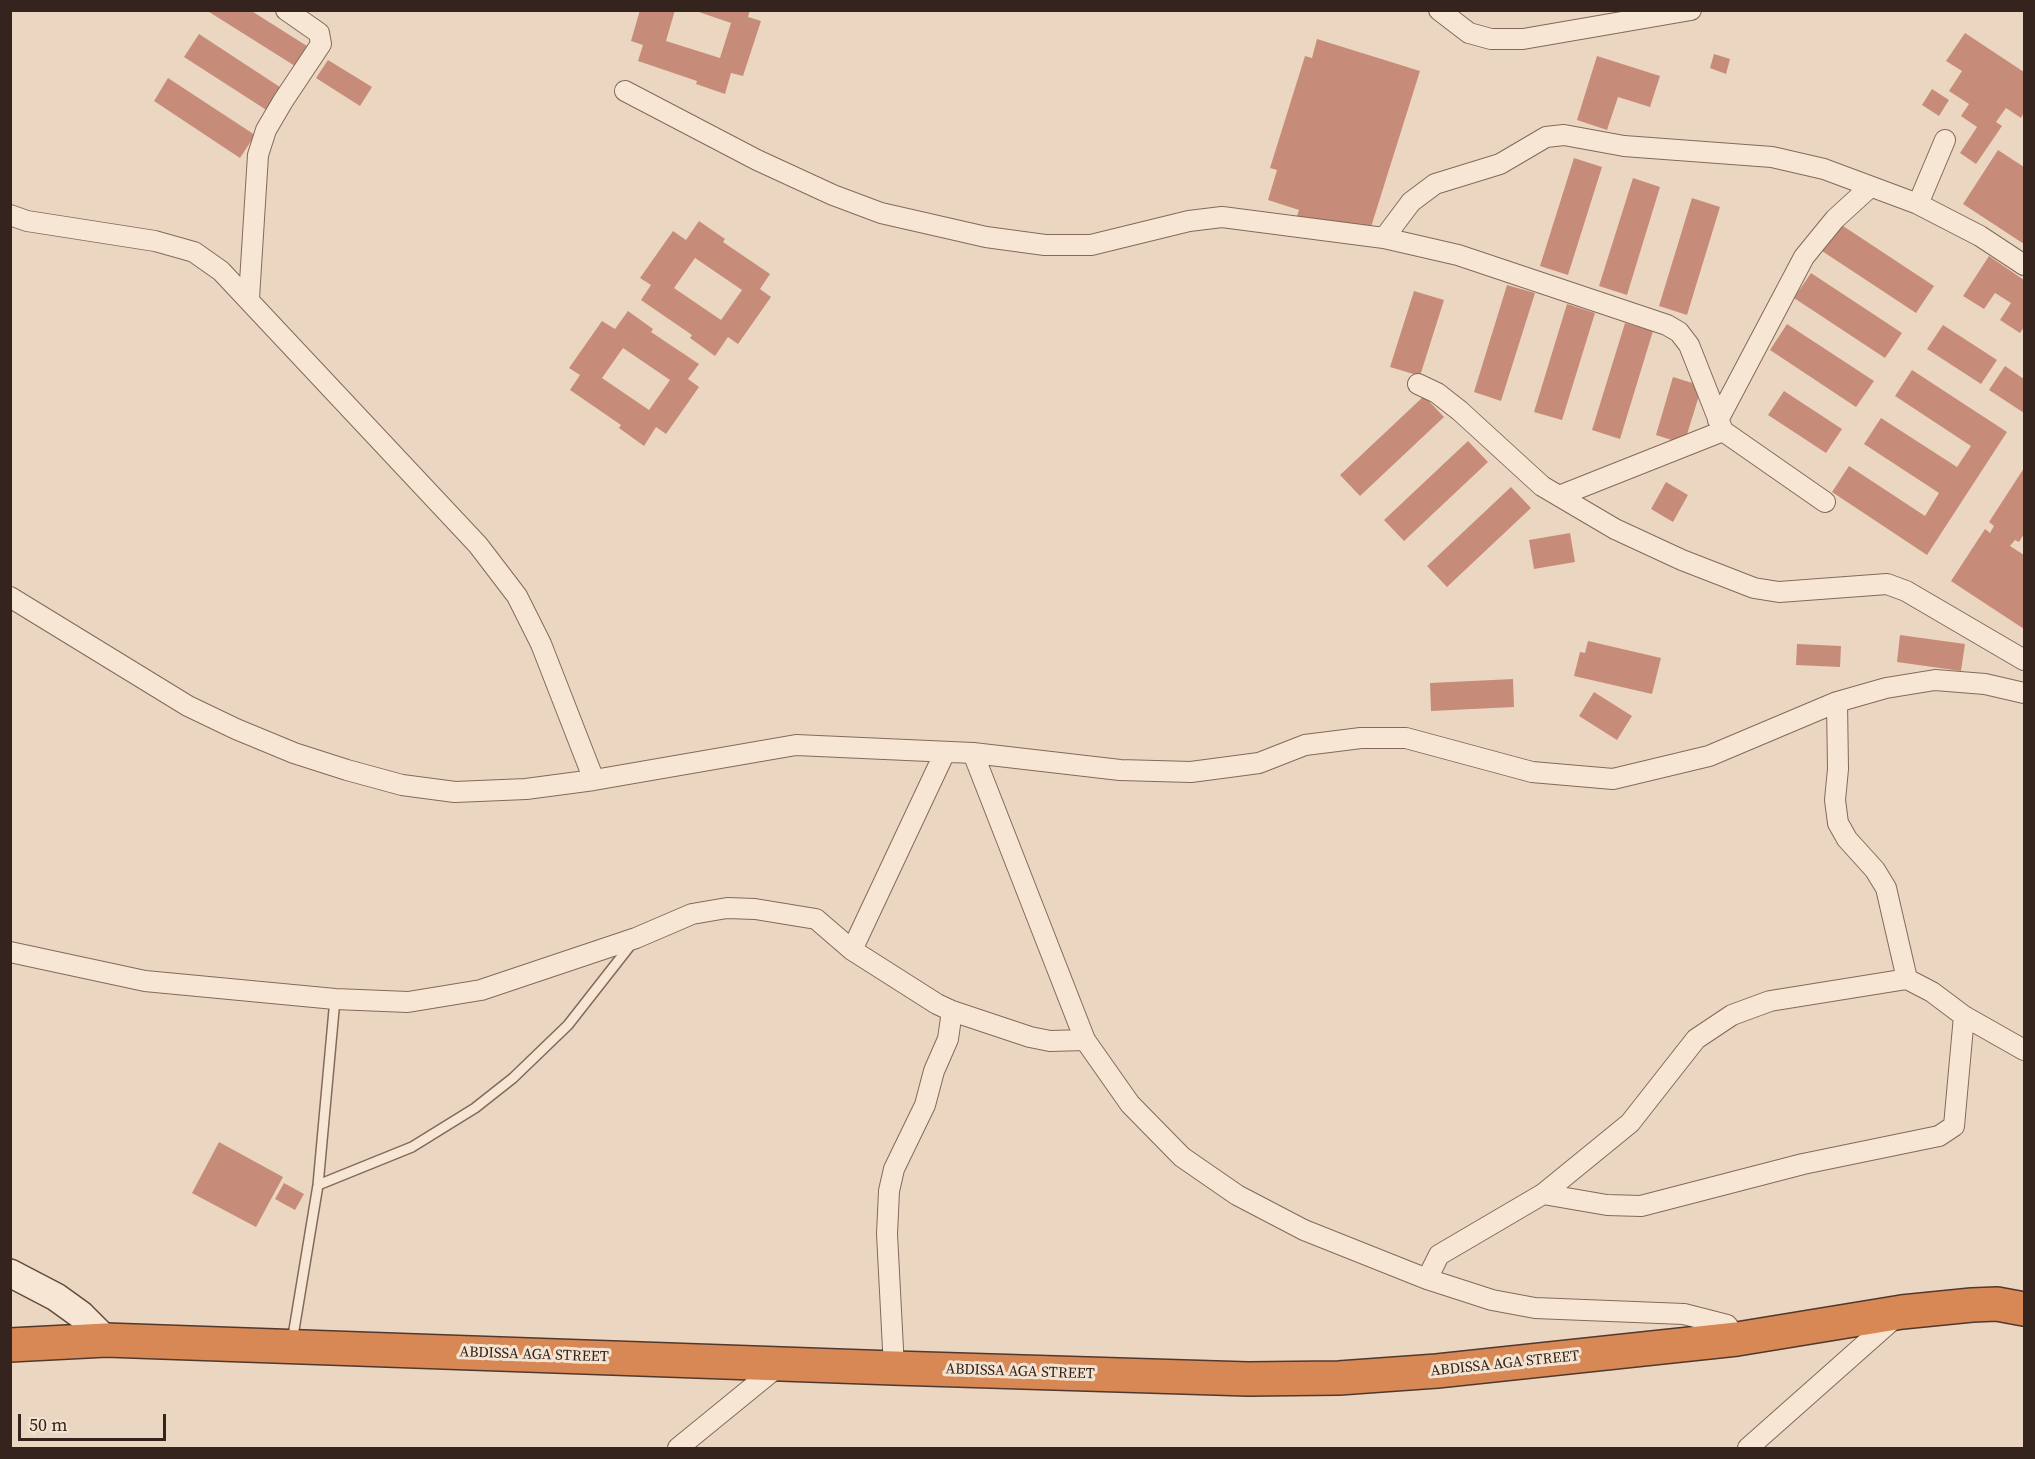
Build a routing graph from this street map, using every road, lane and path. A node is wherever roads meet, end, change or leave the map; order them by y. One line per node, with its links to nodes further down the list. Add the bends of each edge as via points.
1 (286, 10): 11 (street, via 319,33 321,44 283,100 266,130 258,155)
2 (1439, 10): 3 (street, via 1469,33 1491,39 1523,39)
3 (1691, 10)
4 (625, 91): 9 (street, via 833,195 881,213 986,237 1045,245 1090,245 1189,221 1222,218)
5 (1945, 140): 7 (street)
6 (1870, 187): 7 (street); 9 (street, via 1772,157 1624,146 1564,135 1546,137 1500,164 1434,184 1411,202); 13 (street, via 1835,219 1804,257)
7 (1918, 204): 10 (street)
8 (10, 215): 11 (street, via 155,241 194,252)
9 (1384, 238): 13 (street, via 1458,255 1667,325 1689,345)
10 (2025, 265)
11 (249, 298): 22 (street, via 478,545 517,596 541,644)
12 (1418, 384): 14 (street, via 1460,411 1526,473)
13 (1721, 425): 14 (street); 15 (street)
14 (1558, 496): 17 (street, via 1672,556 1754,588 1779,592 1887,584 1906,591)
15 (1825, 502)
16 (10, 597): 22 (street, via 188,706 294,753 347,770 402,785 455,792 526,789)
17 (2025, 660)
18 (2025, 693): 19 (street, via 1985,684 1935,680)
19 (1837, 702): 21 (street, via 1709,756 1613,779 1532,772 1406,738 1361,738 1305,745 1259,763 1191,772 1120,770); 26 (street, via 1838,823 1846,840 1875,870 1886,888)
20 (945, 752): 21 (street); 22 (street, via 796,745); 24 (street)
21 (973, 753): 30 (street)
22 (594, 780)
23 (636, 938): 24 (street, via 692,914 727,908 755,909 816,919); 27 (street, via 457,996 408,1002); 32 (lane, via 568,1025 475,1108 412,1147)
24 (852, 950): 28 (street)
25 (10, 952): 27 (street, via 145,981)
26 (1907, 979): 29 (street); 33 (street, via 1770,1001 1732,1015 1696,1039 1630,1123)
27 (335, 999): 32 (lane)
28 (952, 1011): 30 (street, via 1030,1037); 43 (street, via 948,1039 934,1071 926,1105 894,1169 889,1191 887,1234)
29 (1964, 1016): 31 (street); 33 (street, via 1954,1126 1939,1136 1803,1164 1641,1206 1607,1205)
30 (1085, 1040): 35 (street, via 1146,1123 1165,1142 1237,1195 1304,1230)
31 (2025, 1050)
32 (318, 1185): 41 (lane)
33 (1544, 1194): 35 (street, via 1444,1251 1432,1264)
34 (10, 1273): 39 (street, via 56,1297)
35 (1427, 1279): 38 (street, via 1492,1300 1535,1308 1684,1314 1727,1326)
36 (2025, 1309): 37 (highway, ABDISSA AGA STREET, via 1989,1304)
37 (1902, 1312): 38 (highway, ABDISSA AGA STREET); 45 (street)
38 (1737, 1339): 43 (highway, ABDISSA AGA STREET, via 1339,1378 1248,1379)
39 (106, 1340): 40 (highway, ABDISSA AGA STREET); 41 (highway, ABDISSA AGA STREET)
40 (10, 1345)
41 (292, 1347): 42 (highway, ABDISSA AGA STREET)
42 (781, 1364): 43 (highway, ABDISSA AGA STREET); 44 (street)
43 (894, 1368)
44 (678, 1449)
45 (1748, 1449)

